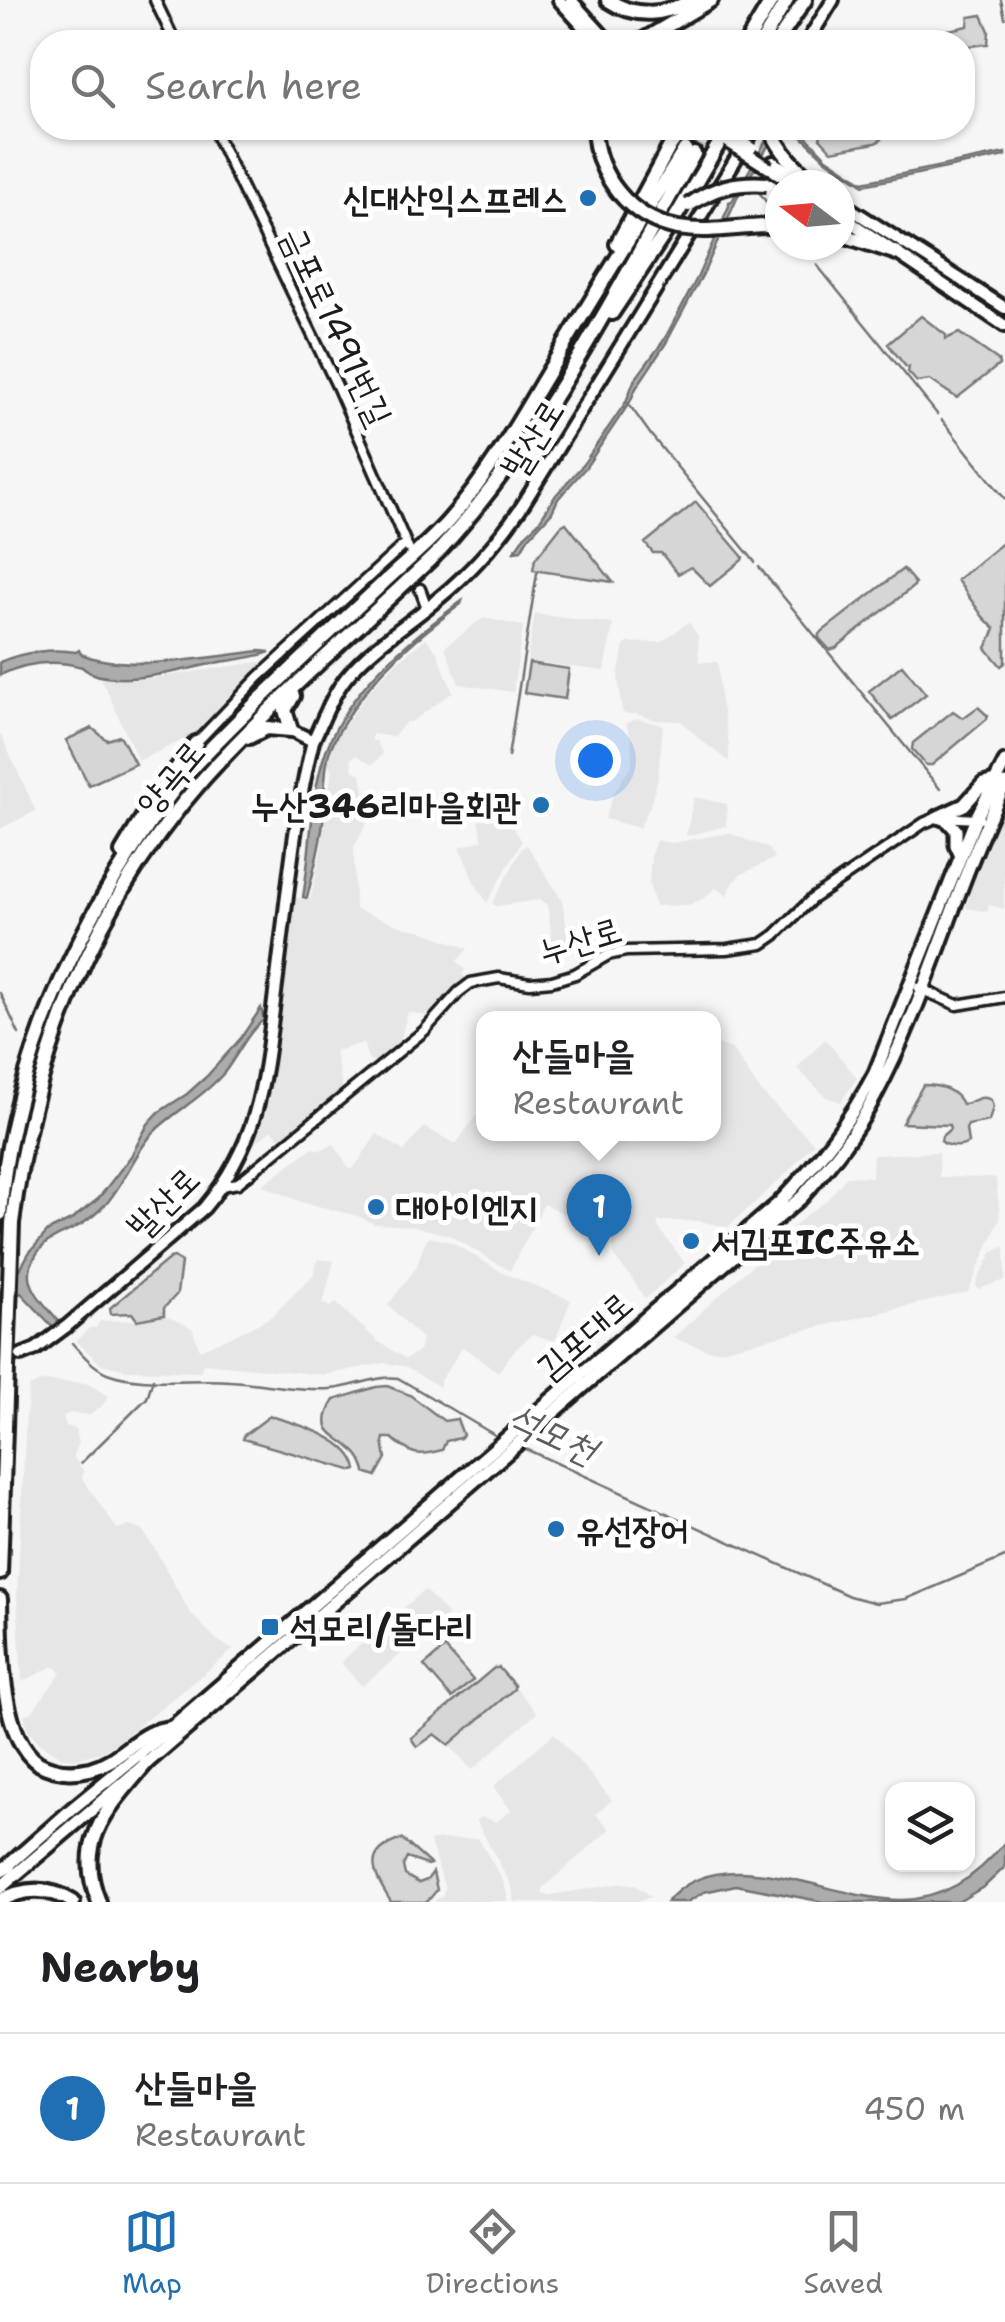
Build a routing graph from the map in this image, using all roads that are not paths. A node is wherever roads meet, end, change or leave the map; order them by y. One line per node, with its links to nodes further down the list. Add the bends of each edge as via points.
1 (156, 0): 11 (street)
2 (559, 0): 12 (street)
3 (570, 0): 13 (street)
4 (608, 0): 5 (highway, via 650,14)
5 (696, 0)
6 (711, 0): 14 (highway)
7 (772, 0): 15 (highway)
8 (787, 0): 16 (highway)
9 (805, 0): 17 (highway)
10 (833, 0): 18 (street)
11 (170, 30)
12 (586, 30)
13 (597, 30)
14 (661, 30)
15 (754, 30)
16 (769, 30)
17 (785, 30)
18 (814, 30)
19 (220, 140): 48 (street, 금포로1491번길, via 407,546 259,677)
20 (596, 140): 36 (highway, bridge, via 606,176 644,216 690,229)
21 (671, 140): 27 (highway)
22 (674, 140): 27 (highway)
23 (722, 140): 34 (highway)
24 (735, 140): 28 (street, bridge)
25 (748, 140): 44 (street, 발산로, via 522,506 484,556)
26 (777, 140): 31 (highway)
27 (670, 146): 41 (highway)
28 (771, 165): 29 (street); 30 (street)
29 (777, 170)
30 (782, 170)
31 (797, 170)
32 (765, 185): 34 (highway, bridge, via 704,194)
33 (855, 212): 39 (street)
34 (675, 218): 42 (highway)
35 (855, 225): 38 (street)
36 (765, 226)
37 (855, 239): 38 (highway)
38 (896, 253): 40 (street)
39 (1005, 308)
40 (1005, 326)
41 (554, 361): 42 (highway, 양곡로, via 690,151); 55 (highway, 양곡로, via 498,457 453,517 204,755 148,825)
42 (550, 406): 45 (highway, 양곡로, via 464,524)
43 (420, 589): 44 (street)
44 (427, 608): 47 (street, 발산로, via 350,672)
45 (319, 664): 46 (highway, via 287,704); 49 (highway, 양곡로)
46 (291, 730): 47 (street); 49 (highway, via 267,728)
47 (313, 741): 59 (street, 발산로, via 300,794 262,1088 249,1134)
48 (196, 743): 55 (highway, via 132,832)
49 (230, 750): 65 (highway, 양곡로, via 113,906 78,976 30,1117 12,1224)
50 (1005, 762): 51 (main road, 김포대로)
51 (1000, 782): 52 (main road, via 982,784 964,805); 53 (main road, 김포대로)
52 (938, 817): 53 (street); 54 (main road, via 956,830); 59 (street, 누산로, via 812,900 762,944 626,951 552,981 471,983 424,1031 268,1159 238,1183)
53 (982, 820): 54 (main road, 김포대로); 56 (main road, 김포대로)
54 (960, 856): 56 (main road, 김포대로)
55 (91, 917): 60 (highway, 양곡로, via 31,1060)
56 (933, 945): 57 (main road, 김포대로)
57 (917, 987): 58 (street, via 957,1005); 61 (main road, 김포대로, via 856,1109 824,1154); 62 (main road, 김포대로, via 891,1064 834,1159 781,1218)
58 (1005, 997)
59 (221, 1186): 63 (street, 발산로, via 68,1326)
60 (0, 1214)
61 (690, 1280): 62 (main road); 64 (main road, 김포대로)
62 (682, 1303): 64 (main road, 김포대로)
63 (21, 1355)
64 (526, 1428): 66 (main road, 김포대로)
65 (0, 1573)
66 (329, 1599): 68 (main road, 김포대로); 69 (main road, 김포대로)
67 (0, 1600): 68 (highway, via 4,1711 10,1734 28,1757 46,1768 89,1770)
68 (171, 1728): 70 (main road, 김포대로)
69 (147, 1762): 71 (main road, 김포대로); 74 (highway, via 94,1834 91,1876)
70 (3, 1870)
71 (0, 1888)
72 (0, 1901): 73 (highway, via 36,1890)
73 (74, 1902)
74 (100, 1902)

